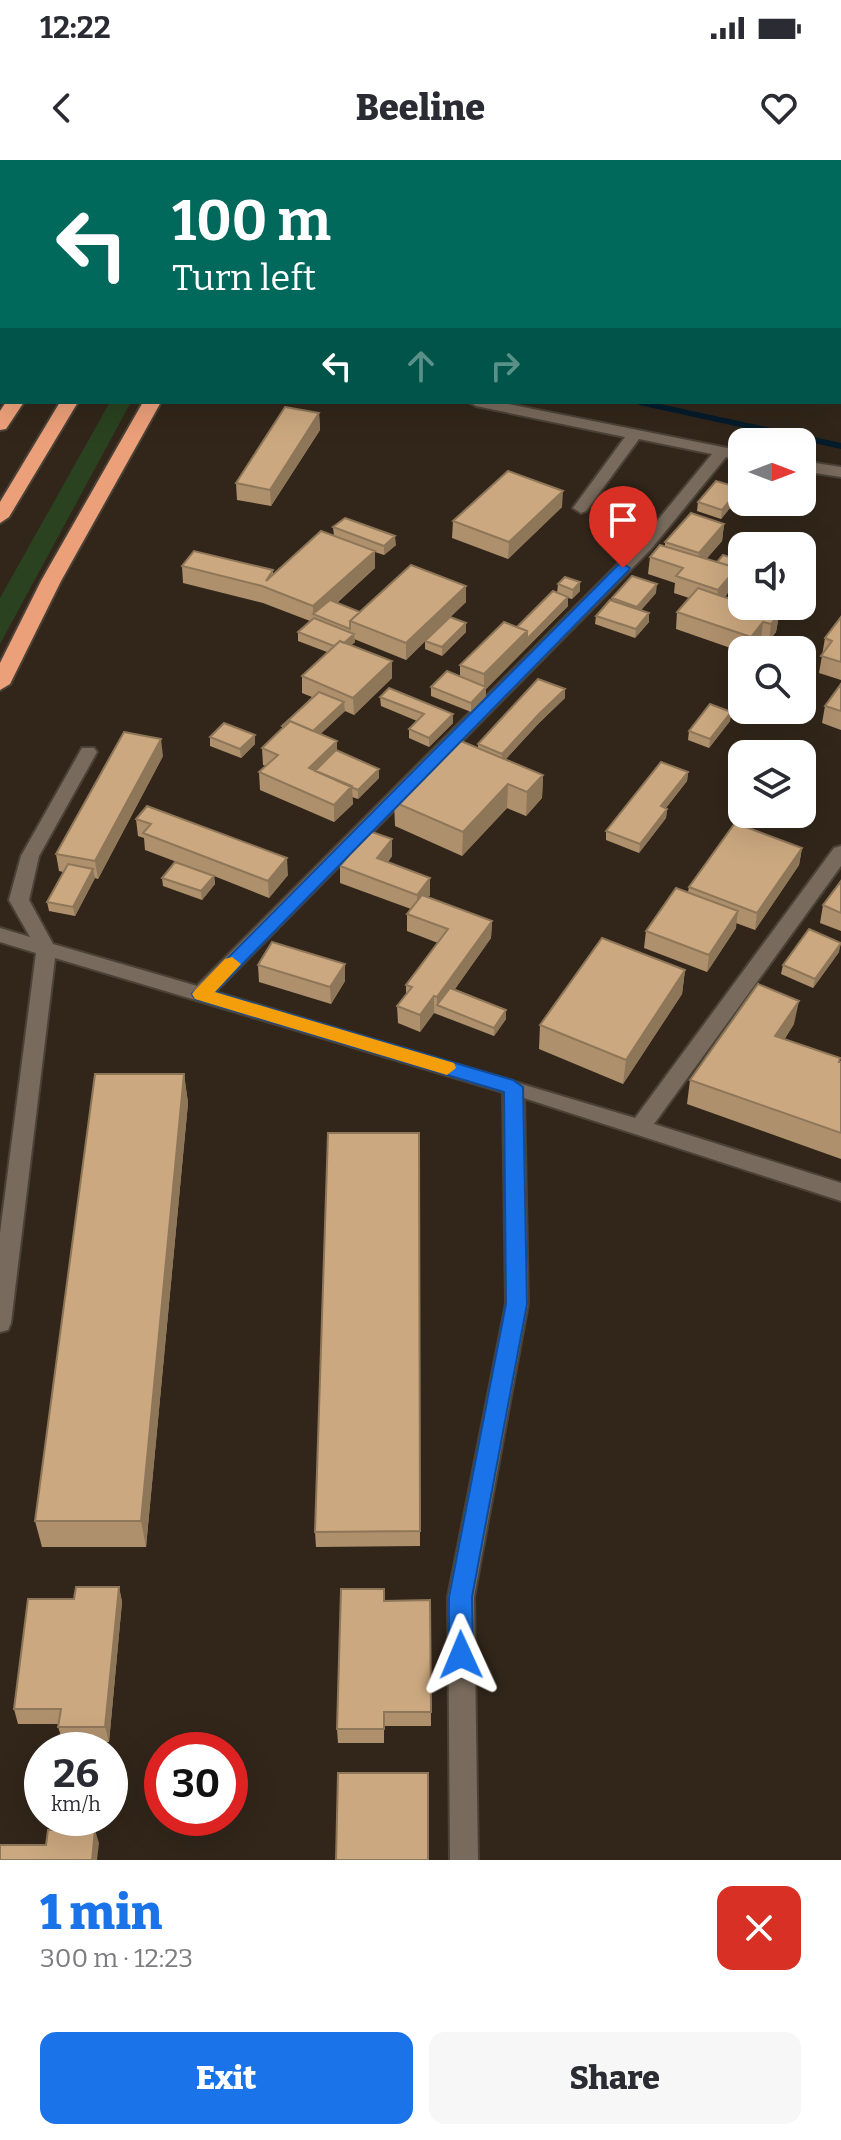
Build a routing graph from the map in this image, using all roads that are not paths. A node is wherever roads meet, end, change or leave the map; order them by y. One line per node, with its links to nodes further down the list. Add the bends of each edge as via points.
1 (14, 404): 5 (highway)
2 (68, 404): 12 (highway)
3 (151, 404): 13 (highway)
4 (486, 404): 6 (street)
5 (0, 425)
6 (635, 434): 7 (street); 11 (street)
7 (722, 452): 8 (street); 18 (street, via 645,546)
8 (728, 453)
9 (816, 468): 10 (street)
10 (841, 472)
11 (581, 508)
12 (0, 517)
13 (0, 684)
14 (88, 752): 17 (street, via 30,856 19,900)
15 (841, 852): 20 (street)
16 (0, 935): 17 (street)
17 (46, 948): 18 (street); 22 (street)
18 (201, 994): 19 (street)
19 (513, 1087): 20 (street); 23 (street, via 517,1304 461,1597)
20 (640, 1127): 21 (street)
21 (841, 1192)
22 (0, 1323)
23 (464, 1860)

